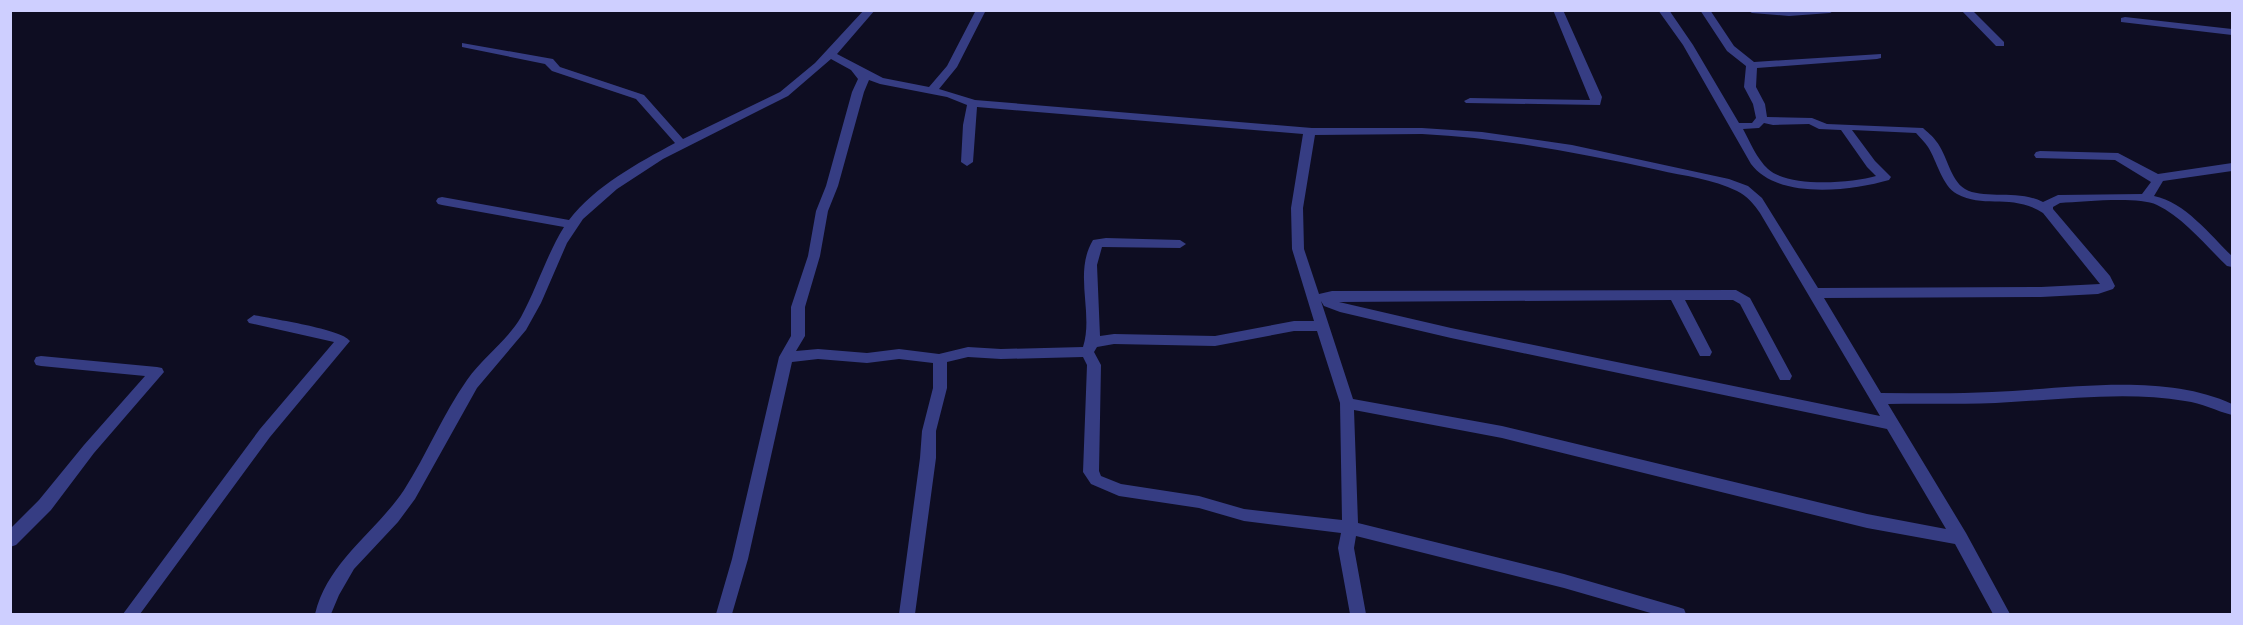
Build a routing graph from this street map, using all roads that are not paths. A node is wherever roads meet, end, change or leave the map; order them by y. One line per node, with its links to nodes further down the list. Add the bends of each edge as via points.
1 (870, 10): 14 (street)
2 (981, 10): 18 (street, via 952,67)
3 (1558, 10): 19 (street, via 1596,103)
4 (1663, 10): 22 (street)
5 (1705, 10): 16 (street, via 1741,60)
6 (1752, 10): 9 (street)
7 (1830, 10): 9 (street)
8 (1966, 10): 12 (street)
9 (1823, 11)
10 (2125, 20): 11 (street)
11 (2232, 32)
12 (2000, 44)
13 (466, 45): 25 (street, via 549,61 556,69 640,98)
14 (831, 55): 17 (street); 25 (street, via 784,94)
15 (1877, 56): 16 (street)
16 (1752, 65): 21 (street, via 1750,87)
17 (855, 68): 18 (street, via 879,81); 44 (street, via 864,79 822,211 814,256 798,306 798,336)
18 (931, 91): 20 (street)
19 (1470, 101)
20 (973, 103): 24 (street); 27 (street)
21 (1762, 119): 22 (street, via 1755,126); 23 (street)
22 (1735, 126): 23 (street, via 1767,175 1804,186 1871,182 1885,177)
23 (1844, 127): 32 (street, via 1919,130 1932,143 1960,191 1974,196 2021,198)
24 (1312, 131): 36 (street, via 1422,131 1492,137 1634,161 1743,188 1762,207); 39 (street, via 1297,208 1298,249)
25 (682, 144): 33 (street, via 634,171)
26 (2040, 155): 29 (street, via 2108,155)
27 (966, 162)
28 (2232, 167): 29 (street)
29 (2156, 178): 30 (street)
30 (2146, 198): 32 (street, via 2058,199 2046,205); 35 (street, via 2179,213)
31 (442, 201): 33 (street)
32 (2047, 210): 36 (street, via 2108,286 2041,292)
33 (570, 224): 56 (street, via 525,321 472,384 398,511 346,566)
34 (1180, 244): 42 (street, via 1107,242 1094,247 1094,320)
35 (2232, 264)
36 (1814, 293): 48 (street)
37 (1332, 296): 38 (street); 39 (street); 51 (street, via 1329,303 1340,308)
38 (1676, 296): 43 (street); 47 (street, via 1742,297)
39 (1313, 297): 41 (street)
40 (254, 320): 55 (street, via 343,341 265,434)
41 (1322, 326): 42 (street, via 1294,326 1215,341 1114,339); 49 (street)
42 (1089, 348): 45 (street, via 1001,354 968,352); 52 (street, via 1094,365 1090,472 1096,480 1119,490 1199,502 1244,515)
43 (1705, 352)
44 (786, 357): 45 (street, via 818,354 867,358 899,354); 57 (street)
45 (939, 359): 58 (street, via 940,388 929,431)
46 (41, 362): 54 (street, via 157,372 88,449 45,505)
47 (1785, 376)
48 (1878, 399): 50 (street, via 2187,394 2214,400); 51 (street)
49 (1347, 403): 52 (street); 53 (street, via 1503,432 1867,520)
50 (2232, 410)
51 (1892, 424): 53 (street)
52 (1350, 528): 59 (street, via 1346,548); 60 (street, via 1564,580)
53 (1960, 538): 61 (street)
54 (10, 540)
55 (131, 615)
56 (322, 615)
57 (724, 615)
58 (907, 615)
59 (1358, 615)
60 (1678, 615)
61 (2002, 615)

